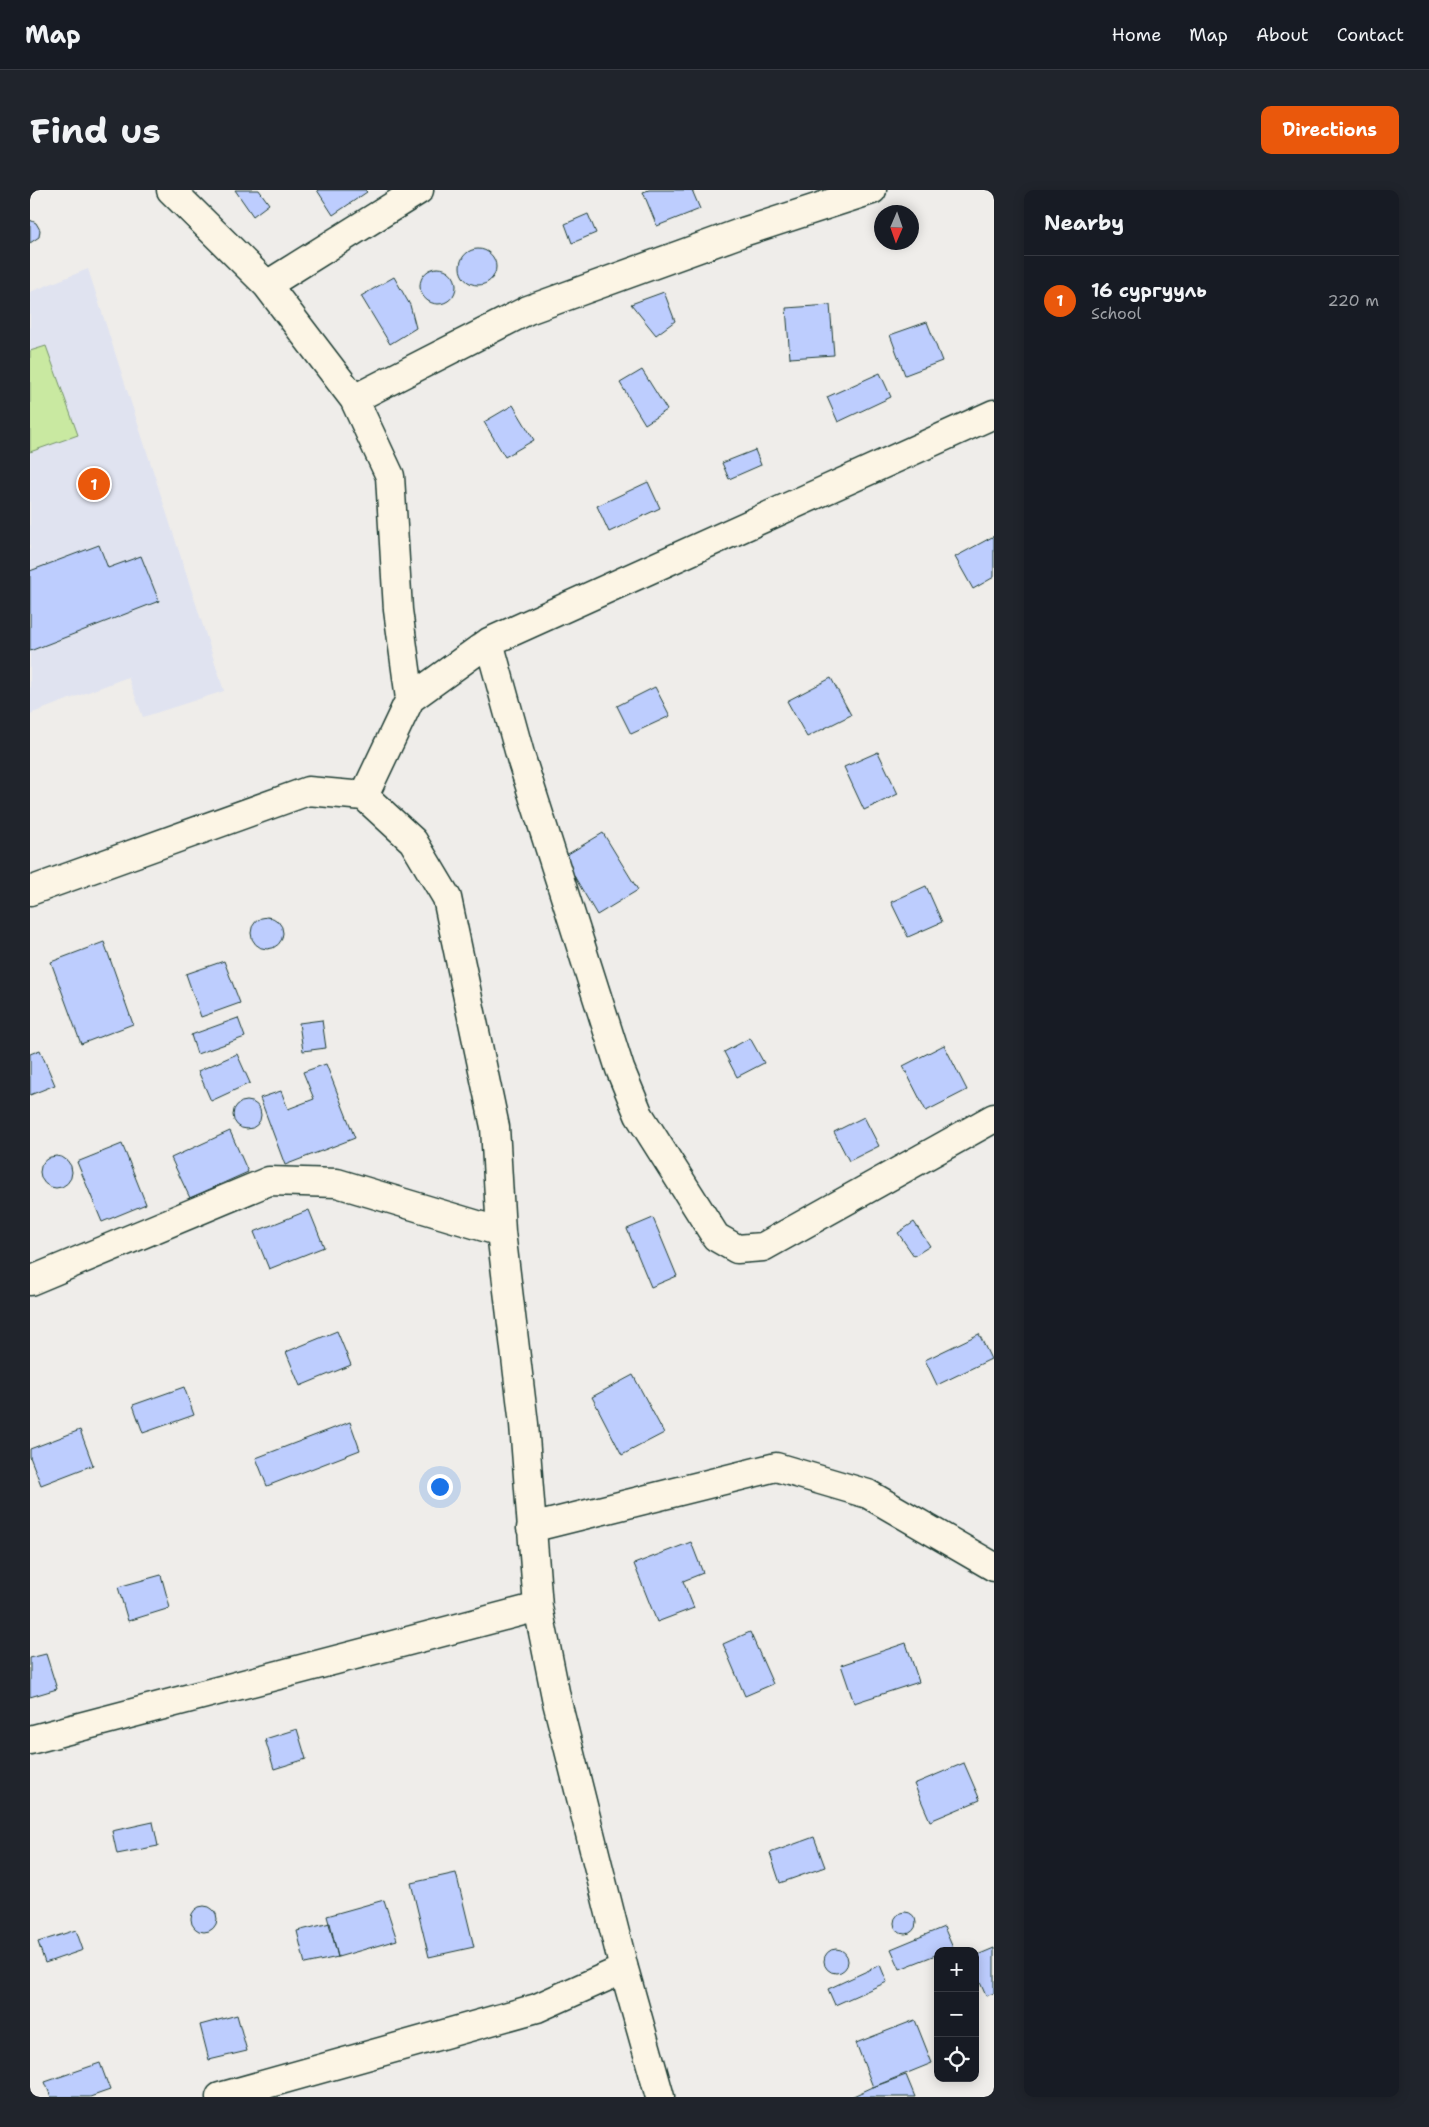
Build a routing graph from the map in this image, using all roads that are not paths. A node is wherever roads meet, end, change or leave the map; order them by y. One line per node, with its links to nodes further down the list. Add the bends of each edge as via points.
1 (171, 190): 4 (street)
2 (419, 190): 4 (street)
3 (872, 190): 5 (street, via 743,232 528,310)
4 (267, 285): 5 (street)
5 (354, 399): 8 (street, via 390,476 398,610)
6 (994, 414): 7 (street)
7 (488, 642): 8 (street); 11 (street, via 521,758 620,1069 639,1115 716,1237 737,1249 763,1247)
8 (410, 699): 9 (street)
9 (364, 796): 10 (street, via 308,791); 12 (street, via 413,841 447,898 495,1127)
10 (30, 891)
11 (994, 1118)
12 (501, 1232): 13 (street, via 337,1183 270,1181); 14 (street, via 524,1424)
13 (30, 1281)
14 (531, 1528): 15 (street, via 776,1467 868,1494); 16 (street)
15 (994, 1567)
16 (538, 1607): 17 (street); 18 (street, via 557,1702)
17 (30, 1740)
18 (624, 1969): 19 (street, via 537,2008); 20 (street)
19 (220, 2097)
20 (660, 2097)

